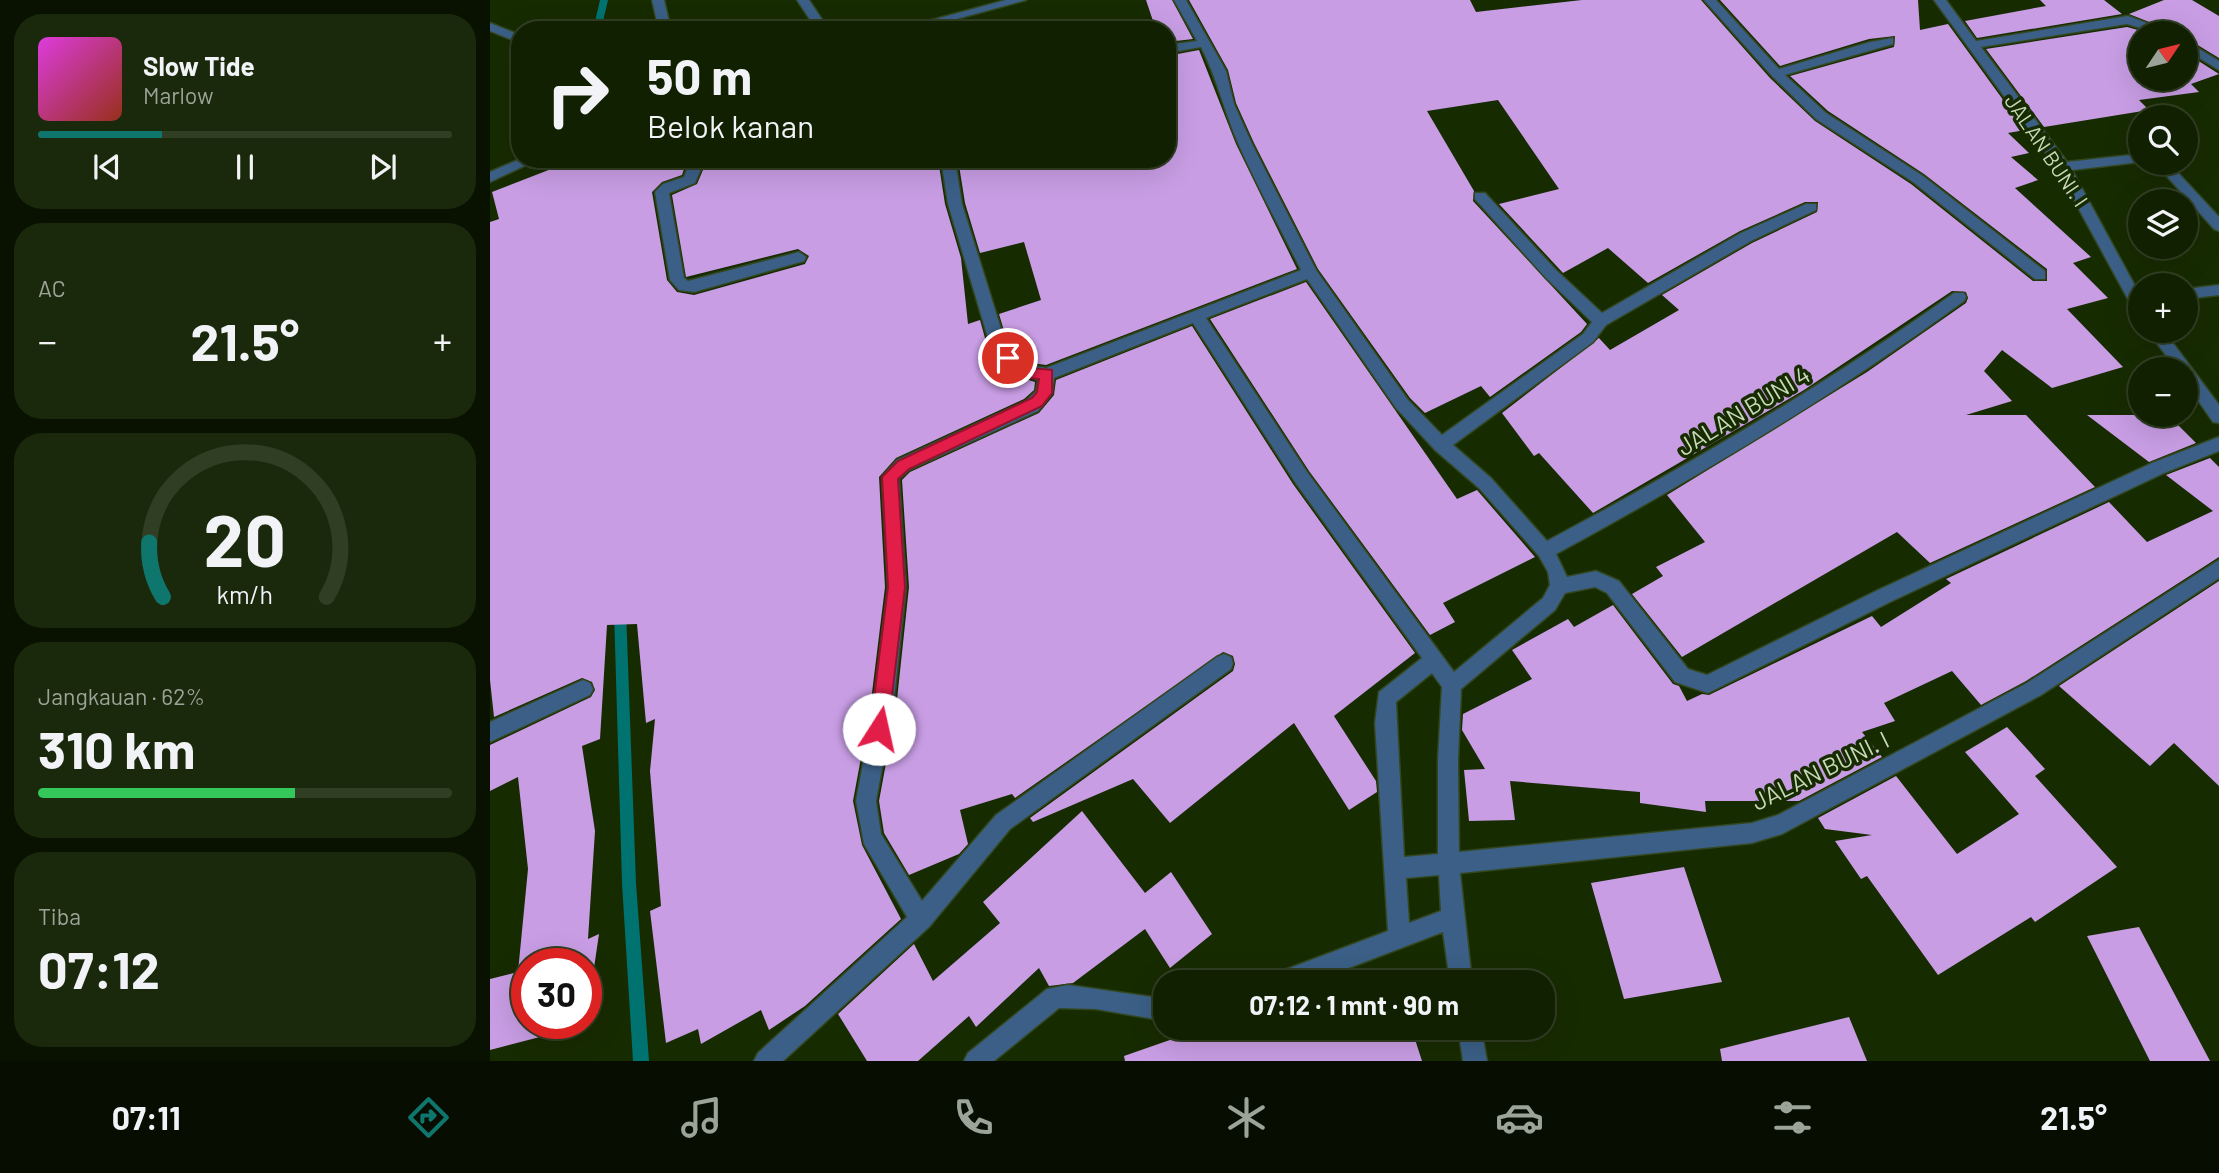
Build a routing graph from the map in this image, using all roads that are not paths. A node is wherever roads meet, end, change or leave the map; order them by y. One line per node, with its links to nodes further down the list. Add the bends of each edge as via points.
1 (658, 0): 7 (street)
2 (803, 0): 8 (street)
3 (1020, 0): 9 (street)
4 (1180, 0): 14 (street)
5 (1710, 0): 19 (street)
6 (1940, 0): 15 (street, JALAN BUNI. I)
7 (663, 21)
8 (817, 21)
9 (937, 21)
10 (2131, 21): 15 (street)
11 (490, 27): 12 (street)
12 (511, 35)
13 (1889, 41): 19 (street)
14 (1205, 43): 16 (street); 31 (street, via 1220,71 1244,144)
15 (1974, 45): 21 (street, JALAN BUNI. I)
16 (1176, 48)
17 (2198, 53): 18 (street)
18 (2219, 66)
19 (1776, 73): 32 (street, via 1836,128 1918,179)
20 (2128, 159): 21 (street)
21 (2063, 167): 33 (street, JALAN BUNI. I)
22 (511, 168): 26 (street)
23 (694, 168): 30 (street, via 690,180 662,192 677,280 684,286)
24 (949, 168): 39 (street, via 955,204 999,348 1018,368)
25 (2173, 175): 29 (street)
26 (490, 177)
27 (1480, 196): 38 (street)
28 (1811, 207): 38 (street, via 1746,237)
29 (2219, 226)
30 (799, 257)
31 (1310, 272): 37 (street); 43 (street, via 1385,382)
32 (2040, 275)
33 (2128, 284)
34 (2219, 290): 35 (street)
35 (2198, 293)
36 (1959, 297): 44 (street, JALAN BUNI 4, via 1767,426)
37 (1197, 317): 39 (street); 47 (street, via 1301,477)
38 (1601, 321): 43 (street, via 1588,338)
39 (1047, 374): 55 (street, via 1044,393 1032,406 903,465 890,477 897,587 883,709 866,802 871,837)
40 (2198, 388): 41 (street)
41 (2219, 417)
42 (2219, 444): 46 (street, via 1884,596 1708,684 1682,676 1613,587 1596,579)
43 (1441, 445): 44 (street, via 1485,483)
44 (1545, 551): 46 (street, via 1557,571)
45 (2219, 569): 52 (street, JALAN BUNI. I, via 2034,689 1782,824 1752,832)
46 (1559, 586): 49 (street, via 1549,604)
47 (1434, 660): 49 (street); 53 (street, via 1387,698)
48 (1224, 663): 55 (street, via 1003,822)
49 (1452, 685): 52 (street, via 1445,775)
50 (583, 689): 51 (street)
51 (490, 732)
52 (1450, 865): 53 (street, JALAN BUNI. I); 54 (street)
53 (1394, 869): 56 (street)
54 (1451, 918): 56 (street); 58 (street)
55 (921, 919): 61 (street)
56 (1399, 936): 57 (street)
57 (1313, 970)
58 (1459, 970)
59 (1153, 1009): 62 (street, via 1070,995 1055,997)
60 (1471, 1040): 63 (street)
61 (766, 1061)
62 (976, 1061)
63 (1475, 1061)

